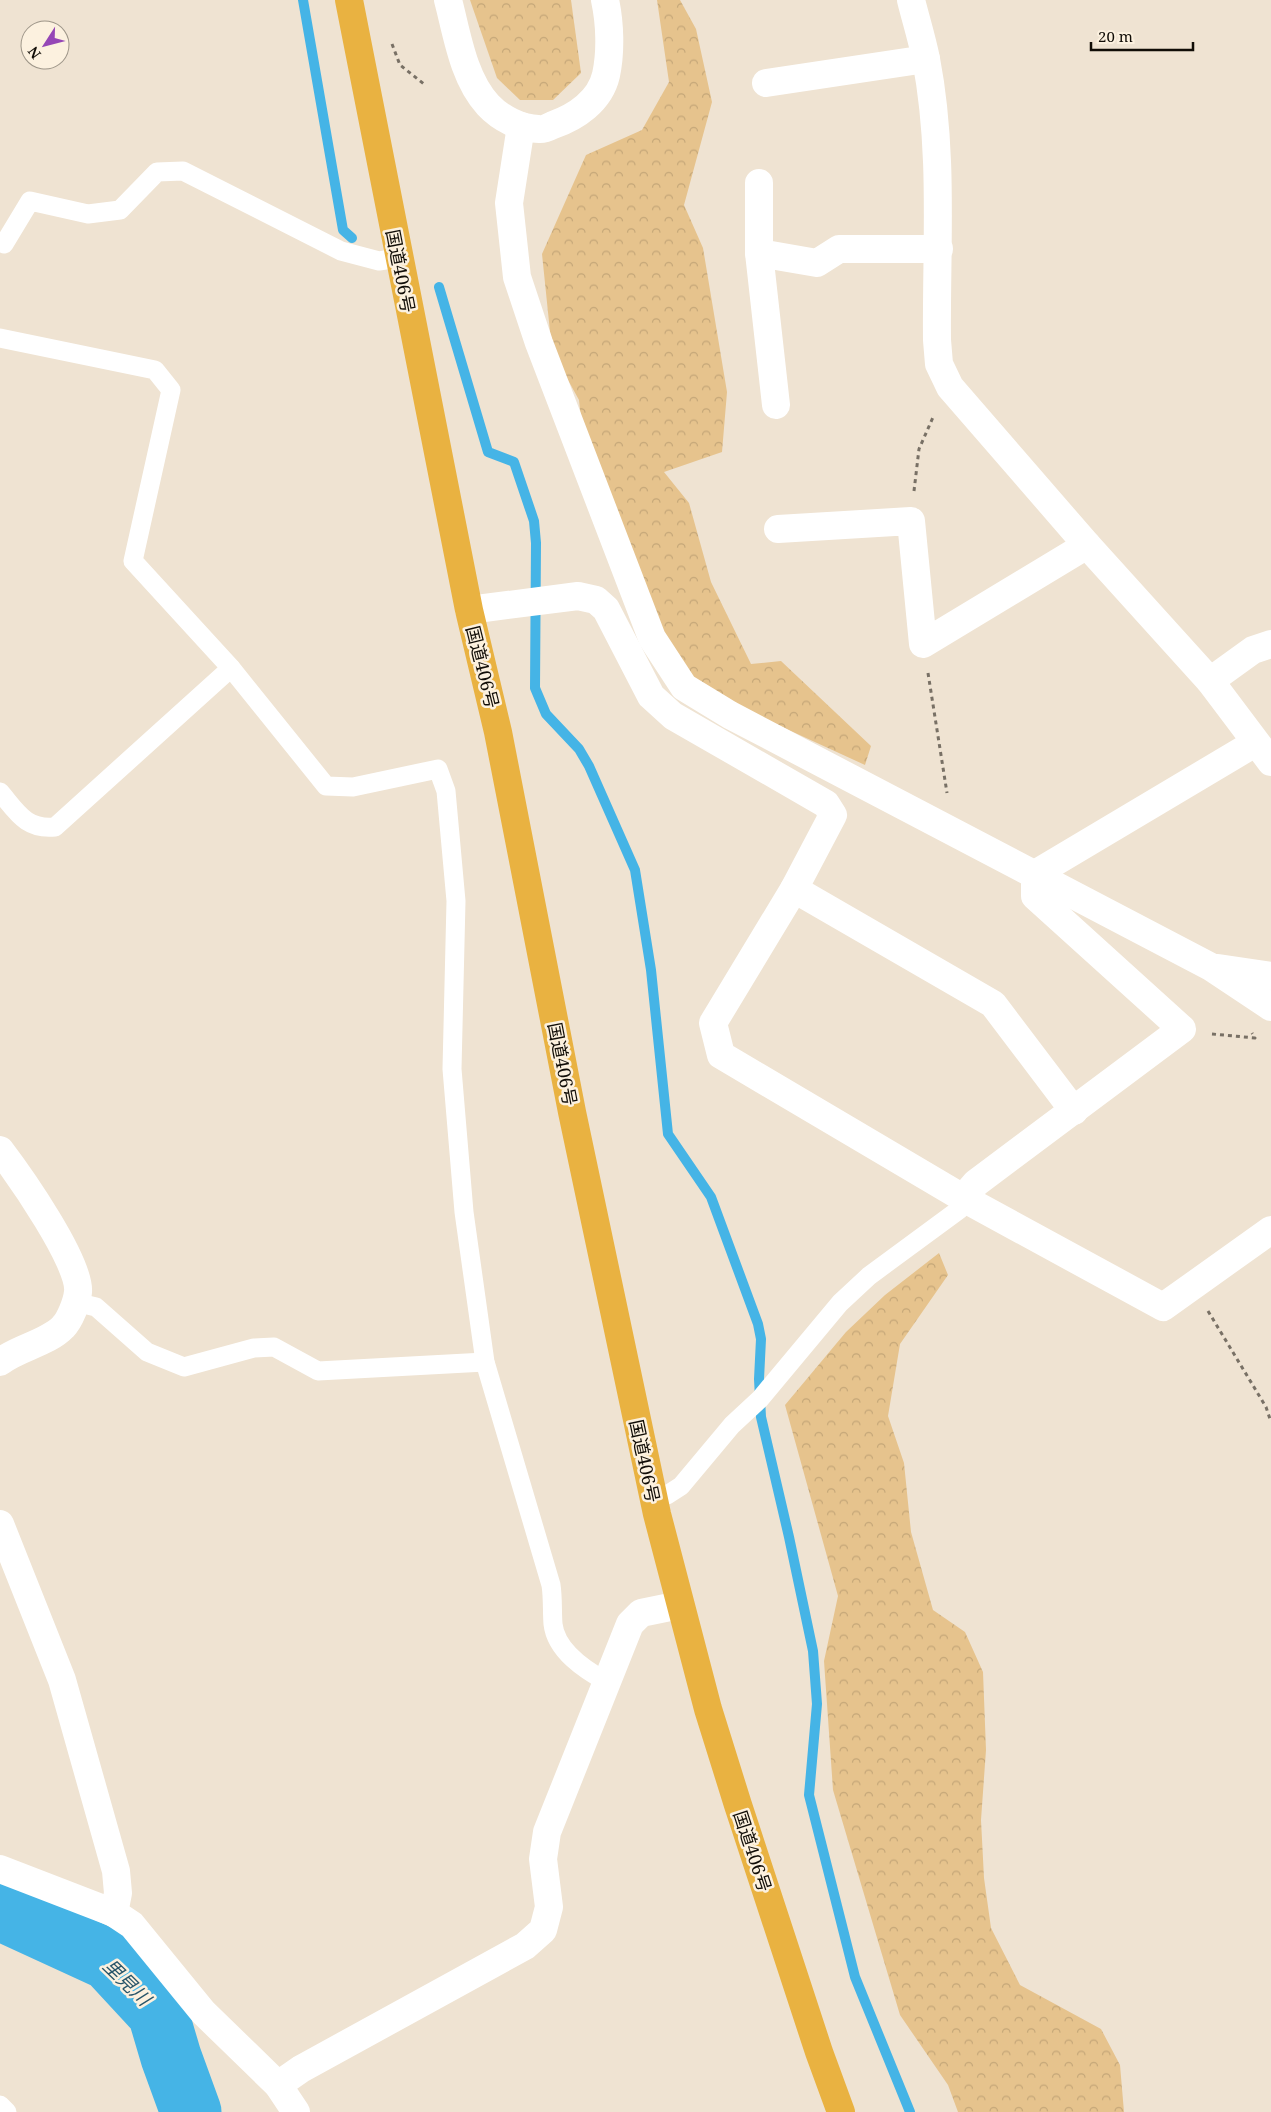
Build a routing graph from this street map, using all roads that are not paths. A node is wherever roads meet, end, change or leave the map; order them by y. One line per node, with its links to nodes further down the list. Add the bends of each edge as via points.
1 (349, 0): 12 (highway, 国道406号)
2 (448, 0): 7 (street, via 472,79 488,105)
3 (605, 0): 7 (street, via 609,42 606,76 592,102 570,119 540,130)
4 (911, 0): 5 (street)
5 (926, 59): 6 (street); 10 (street, via 938,174)
6 (766, 83)
7 (521, 126): 23 (street, via 509,204 517,277 539,343 652,638 684,687 730,715)
8 (758, 183): 11 (street)
9 (4, 244): 12 (lane, via 30,201 88,214 120,210 157,172 183,171 341,251 379,261)
10 (939, 249): 11 (street, via 839,249 818,263); 16 (street, via 937,340 940,364 950,387)
11 (759, 253): 14 (street)
12 (398, 258): 17 (highway, 国道406号)
13 (0, 338): 19 (lane, via 155,370 171,390 133,561)
14 (776, 405)
15 (778, 529): 16 (street, via 911,521 923,644)
16 (1087, 546): 20 (street)
17 (468, 610): 24 (street, via 578,596 596,600 606,609 651,696 673,716 826,804 833,815); 35 (highway, 国道406号, via 498,732 572,1112)
18 (1271, 644): 20 (street, via 1253,650)
19 (232, 668): 22 (lane, via 55,827 41,829 25,821); 34 (lane, via 326,786 353,787 438,769 446,791 456,900 452,1068 464,1212)
20 (1210, 681): 21 (street)
21 (1263, 753): 23 (street)
22 (0, 792)
23 (1035, 874): 25 (street); 28 (street, via 1035,896 1182,1029)
24 (794, 889): 28 (street, via 993,1004); 30 (street, via 712,1023 720,1055)
25 (1211, 967): 26 (street); 27 (street)
26 (1271, 976)
27 (1271, 1006)
28 (1074, 1111): 30 (street, via 976,1182)
29 (0, 1150): 32 (street, via 28,1188 66,1258 76,1279 78,1293)
30 (963, 1198): 31 (street, via 1163,1307); 35 (lane, via 960,1209 869,1276 840,1303 760,1399 732,1424 681,1486)
31 (1271, 1230)
32 (75, 1302): 33 (street, via 62,1328); 34 (lane, via 96,1307 147,1352 184,1367 254,1348 274,1347 318,1371)
33 (0, 1362)
34 (486, 1362): 38 (lane, via 551,1585 553,1624 559,1640 589,1672)
35 (653, 1498): 37 (highway, 国道406号)
36 (0, 1524): 40 (street, via 62,1680 75,1724 116,1871 118,1893)
37 (680, 1605): 38 (street, via 641,1613 630,1624); 45 (highway, 国道406号, via 738,1805)
38 (607, 1682): 41 (street, via 547,1832 543,1859 549,1907 543,1930 525,1946 301,2069)
39 (0, 1869): 40 (street)
40 (114, 1913): 41 (street, via 132,1925 203,2012)
41 (278, 2085): 44 (street)
42 (0, 2105): 43 (lane)
43 (7, 2112)
44 (296, 2112)
45 (841, 2112)

